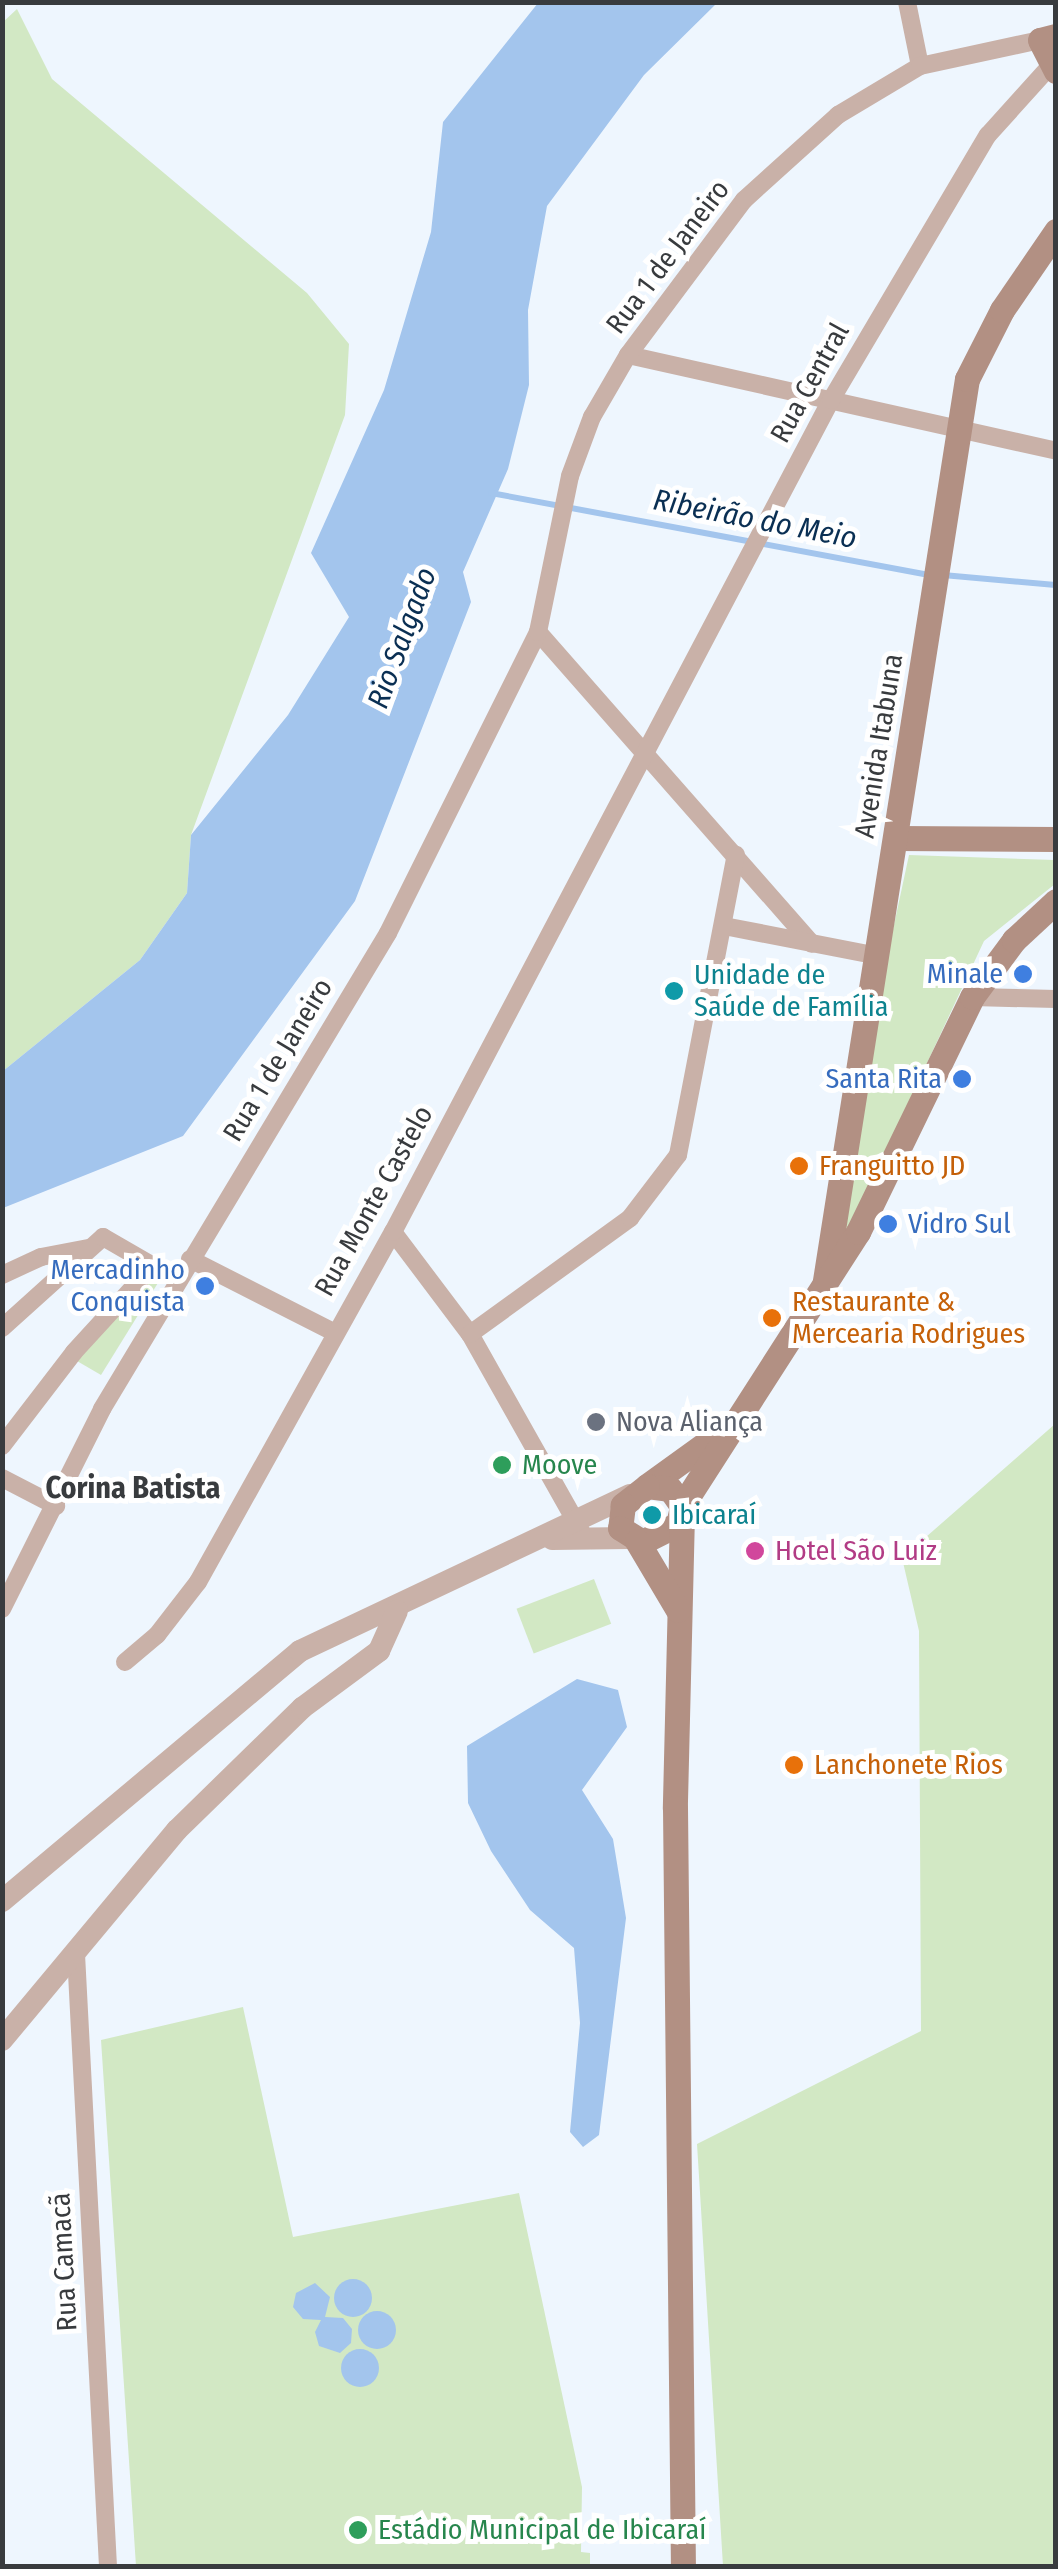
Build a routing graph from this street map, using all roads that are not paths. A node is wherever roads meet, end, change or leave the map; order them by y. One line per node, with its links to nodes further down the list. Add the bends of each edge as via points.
1 (907, 2): 3 (street)
2 (1048, 38): 3 (street, Rua 1 de Janeiro); 4 (main road)
3 (920, 66): 6 (street, Rua 1 de Janeiro, via 838,115 744,200)
4 (1054, 68): 7 (street, Rua Central, via 988,136)
5 (1056, 232): 8 (main road, Avenida Itabuna, via 972,366)
6 (628, 355): 7 (street); 10 (street, Rua 1 de Janeiro, via 592,417 565,494)
7 (831, 400): 8 (street); 11 (street, Rua Central)
8 (960, 427): 9 (street); 12 (main road, Avenida Itabuna)
9 (1056, 451)
10 (538, 632): 11 (street); 23 (street, Rua 1 de Janeiro, via 388,933)
11 (643, 747): 14 (street); 21 (street, Rua Monte Castelo)
12 (896, 838): 13 (main road); 18 (main road, Avenida Itabuna)
13 (1056, 839)
14 (736, 855): 16 (street); 17 (street)
15 (1056, 901): 19 (main road, via 1014,940)
16 (724, 926): 17 (street); 30 (street, via 678,1155 630,1218)
17 (812, 944): 18 (street)
18 (873, 955): 27 (main road, Avenida Itabuna)
19 (972, 997): 20 (street); 27 (main road)
20 (1056, 999)
21 (393, 1232): 29 (street, Rua Monte Castelo); 30 (street)
22 (89, 1248): 24 (street, via 106,1237); 25 (street, via 42,1257); 28 (street)
23 (190, 1260): 26 (street, Rua 1 de Janeiro); 29 (street)
24 (151, 1268): 26 (street); 32 (street)
25 (2, 1276)
26 (179, 1277): 35 (street, Rua 1 de Janeiro, via 102,1409)
27 (823, 1293): 31 (main road)
28 (2, 1328)
29 (333, 1332): 42 (street, Rua Monte Castelo, via 198,1582 156,1636)
30 (470, 1334): 37 (street)
31 (738, 1420): 34 (main road); 36 (main road)
32 (2, 1446)
33 (2, 1478): 35 (street)
34 (638, 1491): 36 (main road, via 670,1489); 37 (street); 38 (main road, via 619,1521)
35 (56, 1506): 39 (street, Rua 1 de Janeiro)
36 (682, 1510): 38 (main road, via 666,1534); 40 (main road)
37 (581, 1529): 38 (street); 41 (street, via 543,1539)
38 (633, 1540): 40 (main road)
39 (2, 1609)
40 (678, 1610): 47 (main road)
41 (396, 1611): 43 (street, via 300,1652); 44 (street, via 379,1651 265,1743 178,1830)
42 (125, 1662)
43 (2, 1901)
44 (76, 1954): 45 (street); 46 (street, Rua Camacã)
45 (2, 2040)
46 (108, 2566)
47 (683, 2566)

